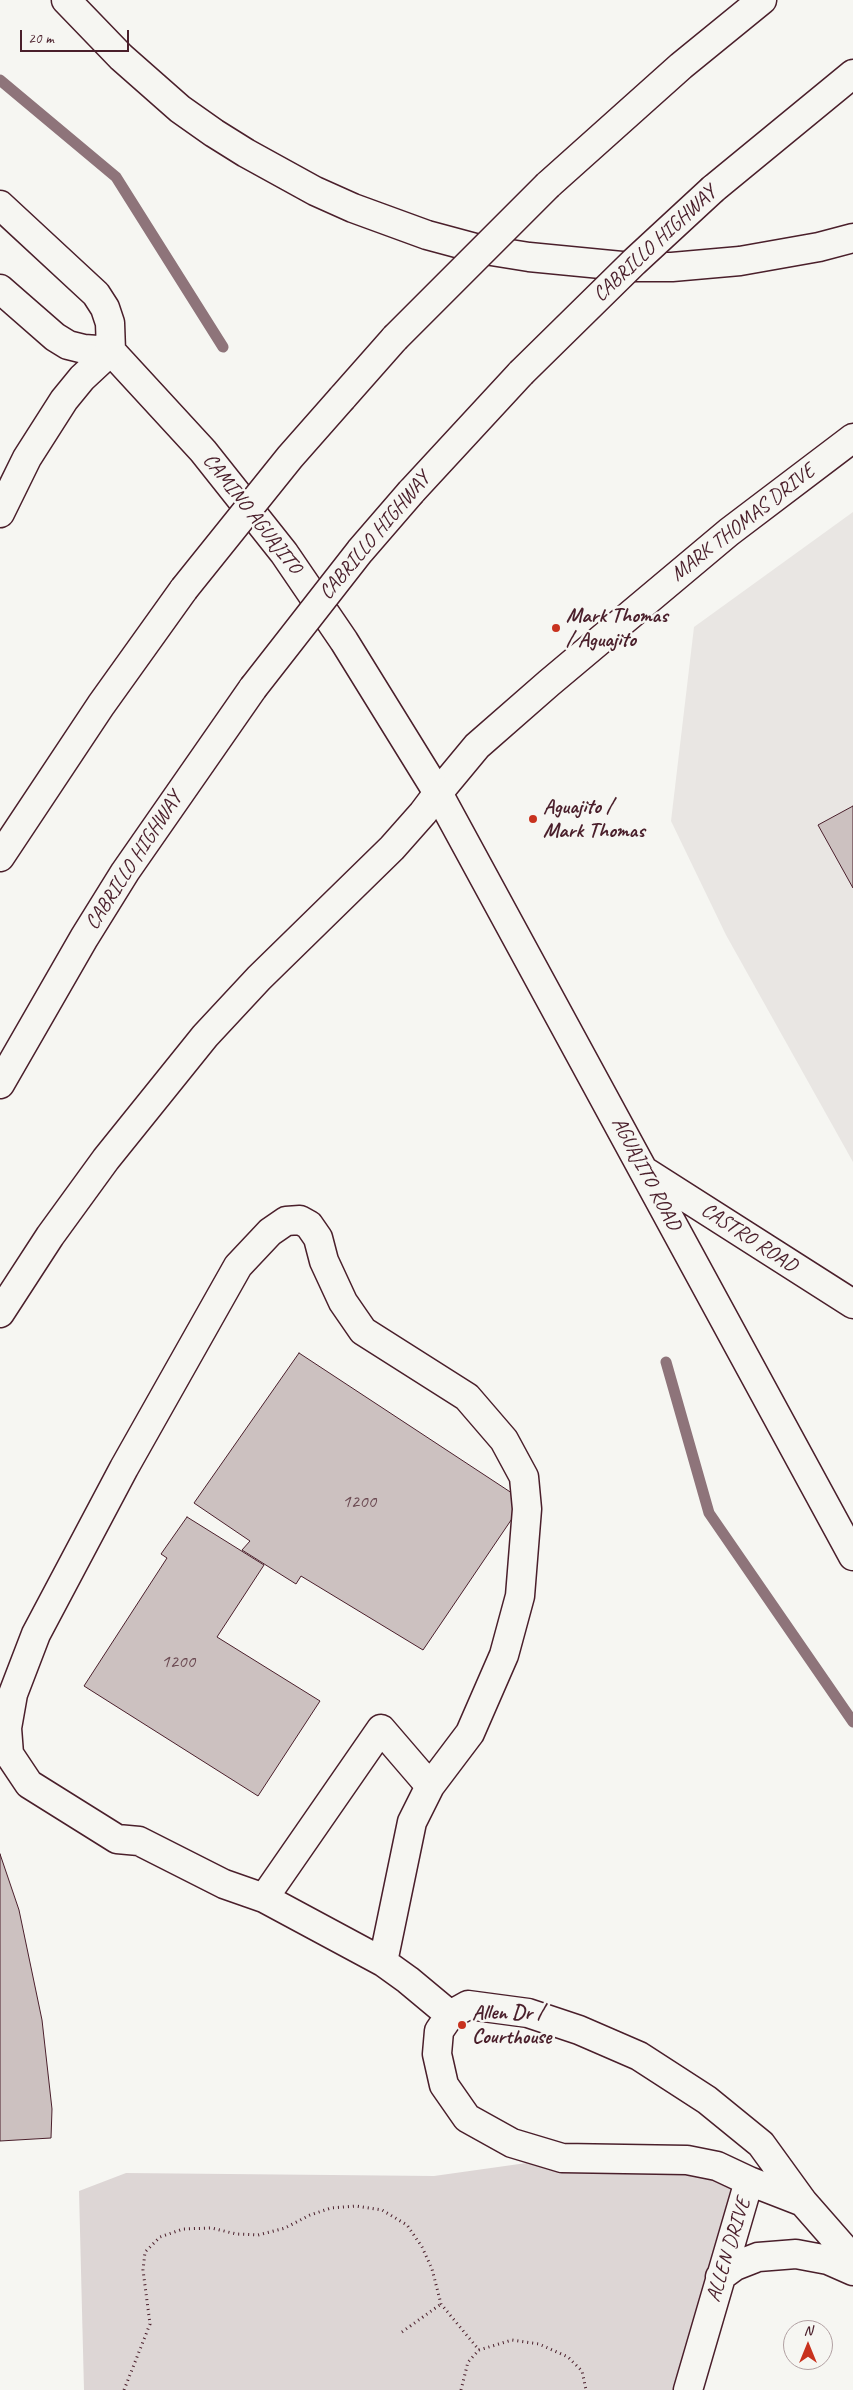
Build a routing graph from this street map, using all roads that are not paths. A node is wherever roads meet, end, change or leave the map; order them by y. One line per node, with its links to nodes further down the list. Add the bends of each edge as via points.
1 (66, 0): 5 (main road, via 120,57 180,109 214,133 315,191 427,235 479,249 529,257 632,267 740,261)
2 (762, 0): 11 (main road, bridge, via 681,66 548,185 451,280 290,457 184,589 100,705)
3 (853, 74): 12 (main road, CABRILLO HIGHWAY, bridge, via 714,189 577,317 465,431 360,551 253,688 125,872)
4 (0, 205): 7 (main road, via 96,294 110,323)
5 (853, 238)
6 (0, 289): 7 (main road, via 68,345)
7 (111, 351): 9 (main road, via 64,400 27,458); 10 (main road, CAMINO AGUAJITO, via 203,451 284,553 344,641)
8 (853, 438): 10 (main road, MARK THOMAS DRIVE, via 728,532 548,683 476,746)
9 (0, 513)
10 (438, 793): 13 (main road, AGUAJITO ROAD); 15 (main road, MARK THOMAS DRIVE, via 392,848 259,978 205,1036 106,1159)
11 (0, 856)
12 (0, 1084)
13 (644, 1171): 14 (main road, CASTRO ROAD); 16 (main road, AGUAJITO ROAD)
14 (853, 1304)
15 (0, 1312)
16 (853, 1556)
17 (430, 1786): 18 (main road, via 381,1729); 18 (main road, via 470,1733 504,1655 520,1596 527,1509 524,1477 504,1440 467,1397 363,1331 343,1302 324,1261 318,1238 309,1224 300,1220 286,1221 270,1232 238,1266 124,1468 36,1634 13,1694 7,1728 9,1754 29,1784 117,1839 139,1841 224,1884); 19 (main road, via 412,1822)
18 (264, 1898): 19 (main road)
19 (383, 1962): 20 (main road)
20 (450, 2015): 21 (main road, via 439,2031 437,2054 444,2085 474,2123 512,2143 562,2158 687,2160 717,2166); 22 (main road, via 468,2005 528,2013 579,2030 638,2056 707,2100 761,2144)
21 (750, 2181): 22 (main road, ALLEN DRIVE); 25 (main road, ALLEN DRIVE)
22 (803, 2202): 23 (main road, ALLEN DRIVE)
23 (853, 2258)
24 (853, 2271): 25 (main road, via 828,2260 796,2254 758,2257 735,2266)
25 (720, 2277): 26 (main road, ALLEN DRIVE)
26 (688, 2390)

